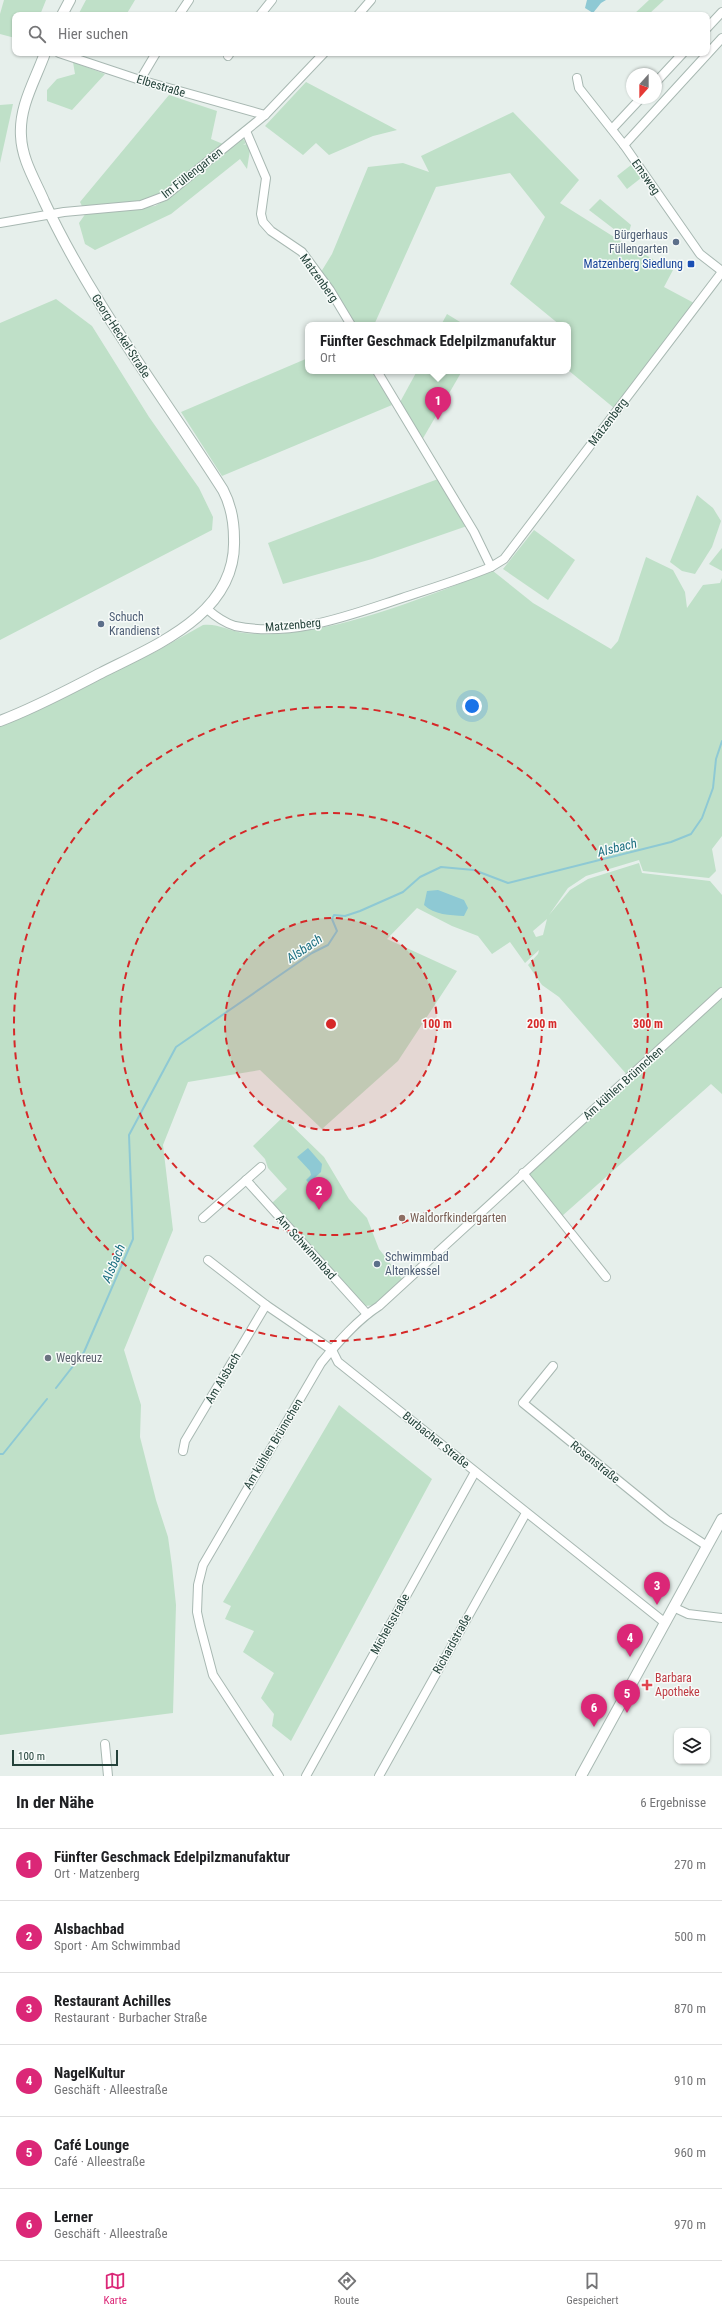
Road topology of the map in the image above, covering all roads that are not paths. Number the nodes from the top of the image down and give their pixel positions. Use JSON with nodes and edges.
{"nodes":[{"id":1,"x":70,"y":0,"type":"edge"},
{"id":2,"x":189,"y":0,"type":"edge"},
{"id":3,"x":272,"y":0,"type":"edge"},
{"id":4,"x":371,"y":0,"type":"edge"},
{"id":5,"x":64,"y":12,"type":"edge"},
{"id":6,"x":181,"y":12,"type":"edge"},
{"id":7,"x":262,"y":12,"type":"edge"},
{"id":8,"x":361,"y":12,"type":"edge"},
{"id":9,"x":722,"y":12,"type":"edge"},
{"id":10,"x":710,"y":25,"type":"edge"},
{"id":11,"x":722,"y":38,"type":"edge"},
{"id":12,"x":710,"y":51,"type":"edge"},
{"id":13,"x":44,"y":56,"type":"edge"},
{"id":14,"x":68,"y":56,"type":"edge"},
{"id":15,"x":154,"y":56,"type":"edge"},
{"id":16,"x":321,"y":56,"type":"edge"},
{"id":17,"x":680,"y":56,"type":"edge"},
{"id":18,"x":706,"y":56,"type":"edge"},
{"id":19,"x":662,"y":76,"type":"edge"},
{"id":20,"x":577,"y":78,"type":"dead end"},
{"id":21,"x":140,"y":80,"type":"junction"},
{"id":22,"x":635,"y":104,"type":"edge"},
{"id":23,"x":265,"y":115,"type":"junction"},
{"id":24,"x":612,"y":129,"type":"junction"},
{"id":25,"x":246,"y":131,"type":"junction"},
{"id":26,"x":624,"y":145,"type":"junction"},
{"id":27,"x":51,"y":216,"type":"junction"},
{"id":28,"x":0,"y":223,"type":"edge"},
{"id":29,"x":722,"y":272,"type":"edge"},
{"id":30,"x":349,"y":322,"type":"edge"},
{"id":31,"x":379,"y":374,"type":"edge"},
{"id":32,"x":491,"y":567,"type":"junction"},
{"id":33,"x":207,"y":609,"type":"junction"},
{"id":34,"x":0,"y":721,"type":"edge"},
{"id":35,"x":722,"y":992,"type":"edge"},
{"id":36,"x":261,"y":1167,"type":"dead end"},
{"id":37,"x":523,"y":1173,"type":"junction"},
{"id":38,"x":246,"y":1180,"type":"junction"},
{"id":39,"x":203,"y":1218,"type":"dead end"},
{"id":40,"x":208,"y":1260,"type":"dead end"},
{"id":41,"x":606,"y":1277,"type":"dead end"},
{"id":42,"x":266,"y":1305,"type":"junction"},
{"id":43,"x":367,"y":1314,"type":"junction"},
{"id":44,"x":332,"y":1350,"type":"junction"},
{"id":45,"x":552,"y":1366,"type":"dead end"},
{"id":46,"x":183,"y":1451,"type":"dead end"},
{"id":47,"x":474,"y":1472,"type":"junction"},
{"id":48,"x":526,"y":1513,"type":"junction"},
{"id":49,"x":722,"y":1518,"type":"edge"},
{"id":50,"x":707,"y":1546,"type":"junction"},
{"id":51,"x":673,"y":1608,"type":"junction"},
{"id":52,"x":722,"y":1618,"type":"edge"},
{"id":53,"x":664,"y":1622,"type":"junction"},
{"id":54,"x":105,"y":1744,"type":"dead end"},
{"id":55,"x":108,"y":1776,"type":"edge"},
{"id":56,"x":279,"y":1776,"type":"edge"},
{"id":57,"x":306,"y":1776,"type":"edge"},
{"id":58,"x":379,"y":1776,"type":"edge"},
{"id":59,"x":581,"y":1776,"type":"edge"}],
"edges":[{"from":1,"to":5,"type":"street"},
{"from":2,"to":6,"type":"street"},
{"from":3,"to":7,"type":"street"},
{"from":4,"to":8,"type":"street"},
{"from":9,"to":10,"type":"street"},
{"from":11,"to":12,"type":"street"},
{"from":13,"to":27,"type":"street","name":"Georg-Heckel-Straße"},
{"from":14,"to":21,"type":"street","name":"Elbestraße"},
{"from":15,"to":21,"type":"street"},
{"from":16,"to":23,"type":"street","name":"Im Füllengarten"},
{"from":17,"to":19,"type":"street"},
{"from":18,"to":26,"type":"street"},
{"from":20,"to":24,"type":"street","name":"Emsweg"},
{"from":21,"to":23,"type":"street","name":"Elbestraße"},
{"from":22,"to":24,"type":"street"},
{"from":23,"to":25,"type":"street","name":"Im Füllengarten"},
{"from":24,"to":26,"type":"street","name":"Emsweg"},
{"from":25,"to":27,"type":"street","name":"Im Füllengarten"},
{"from":25,"to":30,"type":"street","name":"Matzenberg"},
{"from":26,"to":29,"type":"street","name":"Emsweg"},
{"from":27,"to":28,"type":"street","name":"Im Füllengarten"},
{"from":27,"to":33,"type":"street","name":"Georg-Heckel-Straße"},
{"from":29,"to":32,"type":"street","name":"Matzenberg"},
{"from":31,"to":32,"type":"street"},
{"from":32,"to":33,"type":"street","name":"Matzenberg"},
{"from":33,"to":34,"type":"street"},
{"from":35,"to":37,"type":"street","name":"Am kühlen Brünnchen"},
{"from":36,"to":38,"type":"street"},
{"from":37,"to":41,"type":"street"},
{"from":37,"to":43,"type":"street","name":"Am kühlen Brünnchen"},
{"from":38,"to":39,"type":"street"},
{"from":38,"to":43,"type":"street","name":"Am Schwimmbad"},
{"from":40,"to":42,"type":"street","name":"Burbacher Straße"},
{"from":42,"to":44,"type":"street","name":"Burbacher Straße"},
{"from":42,"to":46,"type":"street","name":"Am Alsbach"},
{"from":43,"to":44,"type":"street","name":"Am kühlen Brünnchen"},
{"from":44,"to":47,"type":"street","name":"Burbacher Straße"},
{"from":44,"to":56,"type":"street","name":"Am kühlen Brünnchen"},
{"from":45,"to":50,"type":"street","name":"Rosenstraße"},
{"from":47,"to":48,"type":"street","name":"Burbacher Straße"},
{"from":47,"to":57,"type":"street","name":"Michelsstraße"},
{"from":48,"to":53,"type":"street","name":"Burbacher Straße"},
{"from":48,"to":58,"type":"street","name":"Richardstraße"},
{"from":49,"to":50,"type":"street"},
{"from":50,"to":51,"type":"street"},
{"from":51,"to":52,"type":"street"},
{"from":51,"to":53,"type":"street"},
{"from":53,"to":59,"type":"street"},
{"from":54,"to":55,"type":"street"}]}
